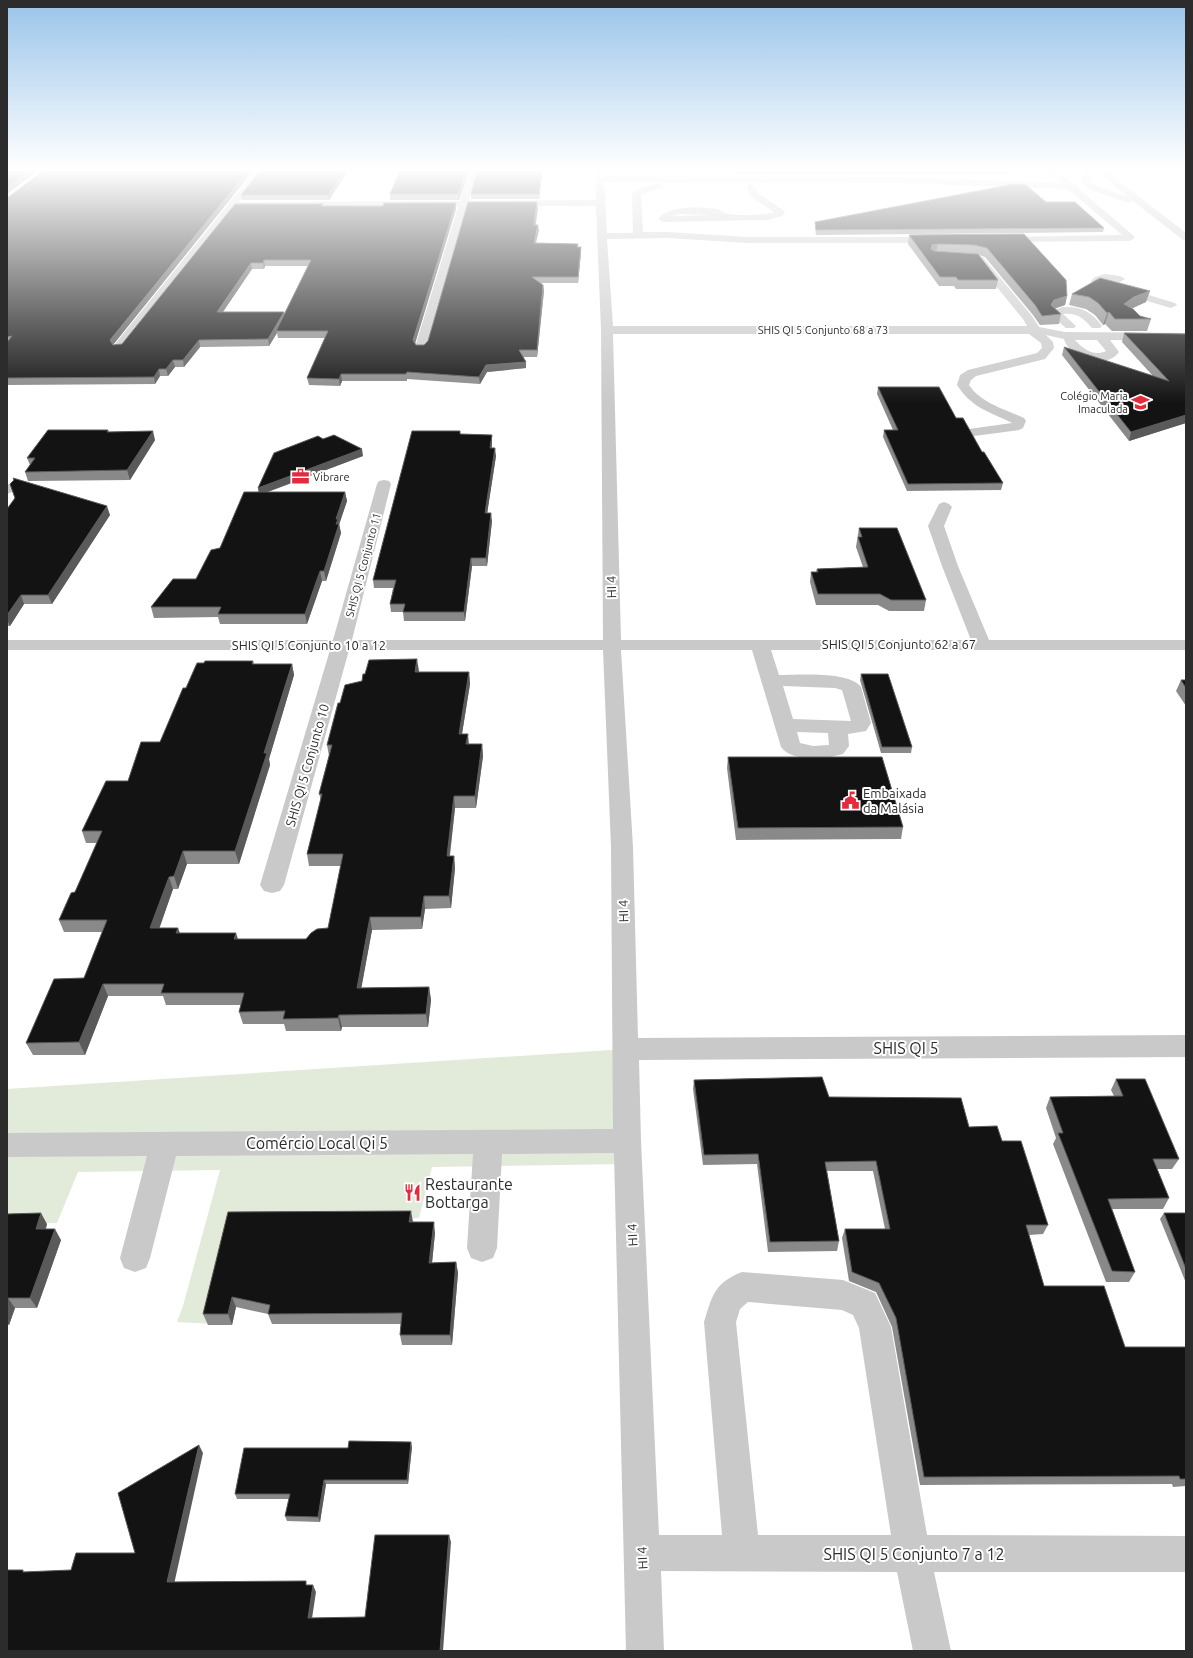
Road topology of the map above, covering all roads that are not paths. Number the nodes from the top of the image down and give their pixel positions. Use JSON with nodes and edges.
{"nodes":[{"id":1,"x":197,"y":248,"type":"edge"},
{"id":2,"x":451,"y":248,"type":"edge"},
{"id":3,"x":603,"y":248,"type":"edge"},
{"id":4,"x":972,"y":258,"type":"edge"},
{"id":5,"x":1120,"y":279,"type":"dead end"},
{"id":6,"x":1150,"y":309,"type":"edge"},
{"id":7,"x":1126,"y":325,"type":"edge"},
{"id":8,"x":608,"y":330,"type":"junction"},
{"id":9,"x":1035,"y":330,"type":"junction"},
{"id":10,"x":1068,"y":331,"type":"junction"},
{"id":11,"x":1098,"y":331,"type":"junction"},
{"id":12,"x":1186,"y":337,"type":"edge"},
{"id":13,"x":119,"y":347,"type":"edge"},
{"id":14,"x":421,"y":347,"type":"edge"},
{"id":15,"x":974,"y":432,"type":"dead end"},
{"id":16,"x":384,"y":484,"type":"dead end"},
{"id":17,"x":944,"y":507,"type":"dead end"},
{"id":18,"x":612,"y":644,"type":"junction"},
{"id":19,"x":759,"y":644,"type":"junction"},
{"id":20,"x":982,"y":644,"type":"junction"},
{"id":21,"x":342,"y":645,"type":"junction"},
{"id":22,"x":1186,"y":645,"type":"edge"},
{"id":23,"x":7,"y":646,"type":"edge"},
{"id":24,"x":771,"y":680,"type":"junction"},
{"id":25,"x":272,"y":885,"type":"dead end"},
{"id":26,"x":1186,"y":1046,"type":"edge"},
{"id":27,"x":626,"y":1049,"type":"junction"},
{"id":28,"x":627,"y":1140,"type":"junction"},
{"id":29,"x":488,"y":1142,"type":"junction"},
{"id":30,"x":165,"y":1144,"type":"junction"},
{"id":31,"x":7,"y":1145,"type":"edge"},
{"id":32,"x":482,"y":1248,"type":"dead end"},
{"id":33,"x":135,"y":1258,"type":"dead end"},
{"id":34,"x":642,"y":1553,"type":"junction"},
{"id":35,"x":742,"y":1554,"type":"junction"},
{"id":36,"x":912,"y":1554,"type":"junction"},
{"id":37,"x":1186,"y":1554,"type":"edge"},
{"id":38,"x":645,"y":1651,"type":"edge"},
{"id":39,"x":932,"y":1651,"type":"edge"}],
"edges":[{"from":1,"to":13,"type":"street"},
{"from":2,"to":14,"type":"street"},
{"from":3,"to":8,"type":"street","name":"HI 4"},
{"from":4,"to":9,"type":"street"},
{"from":5,"to":6,"type":"street"},
{"from":7,"to":11,"type":"street"},
{"from":8,"to":9,"type":"street","name":"SHIS QI 5 Conjunto 68 a 73"},
{"from":8,"to":18,"type":"street","name":"HI 4"},
{"from":9,"to":10,"type":"street","name":"SHIS QI 5 Conjunto 68 a 73"},
{"from":9,"to":15,"type":"street"},
{"from":10,"to":11,"type":"street","name":"SHIS QI 5 Conjunto 68 a 73"},
{"from":10,"to":11,"type":"street"},
{"from":10,"to":11,"type":"street"},
{"from":11,"to":12,"type":"street"},
{"from":16,"to":21,"type":"street","name":"SHIS QI 5 Conjunto 11"},
{"from":17,"to":20,"type":"street"},
{"from":18,"to":19,"type":"street","name":"SHIS QI 5 Conjunto 62 a 67"},
{"from":18,"to":21,"type":"street","name":"SHIS QI 5 Conjunto 10 a 12"},
{"from":18,"to":27,"type":"street","name":"HI 4"},
{"from":19,"to":20,"type":"street","name":"SHIS QI 5 Conjunto 62 a 67"},
{"from":19,"to":24,"type":"street"},
{"from":20,"to":22,"type":"street","name":"SHIS QI 5 Conjunto 62 a 67"},
{"from":21,"to":23,"type":"street","name":"SHIS QI 5 Conjunto 10 a 12"},
{"from":21,"to":25,"type":"street","name":"SHIS QI 5 Conjunto 10"},
{"from":24,"to":24,"type":"street"},
{"from":26,"to":27,"type":"street","name":"SHIS QI 5"},
{"from":27,"to":28,"type":"street","name":"HI 4"},
{"from":28,"to":29,"type":"street","name":"Comércio Local Qi 5"},
{"from":28,"to":34,"type":"street","name":"HI 4"},
{"from":29,"to":30,"type":"street","name":"Comércio Local Qi 5"},
{"from":29,"to":32,"type":"street"},
{"from":30,"to":31,"type":"street","name":"Comércio Local Qi 5"},
{"from":30,"to":33,"type":"street"},
{"from":34,"to":35,"type":"street","name":"SHIS QI 5 Conjunto 7 a 12"},
{"from":34,"to":38,"type":"street","name":"HI 4"},
{"from":35,"to":36,"type":"street","name":"SHIS QI 5 Conjunto 7 a 12"},
{"from":35,"to":36,"type":"street"},
{"from":36,"to":37,"type":"street","name":"SHIS QI 5 Conjunto 7 a 12"},
{"from":36,"to":39,"type":"street"}]}
